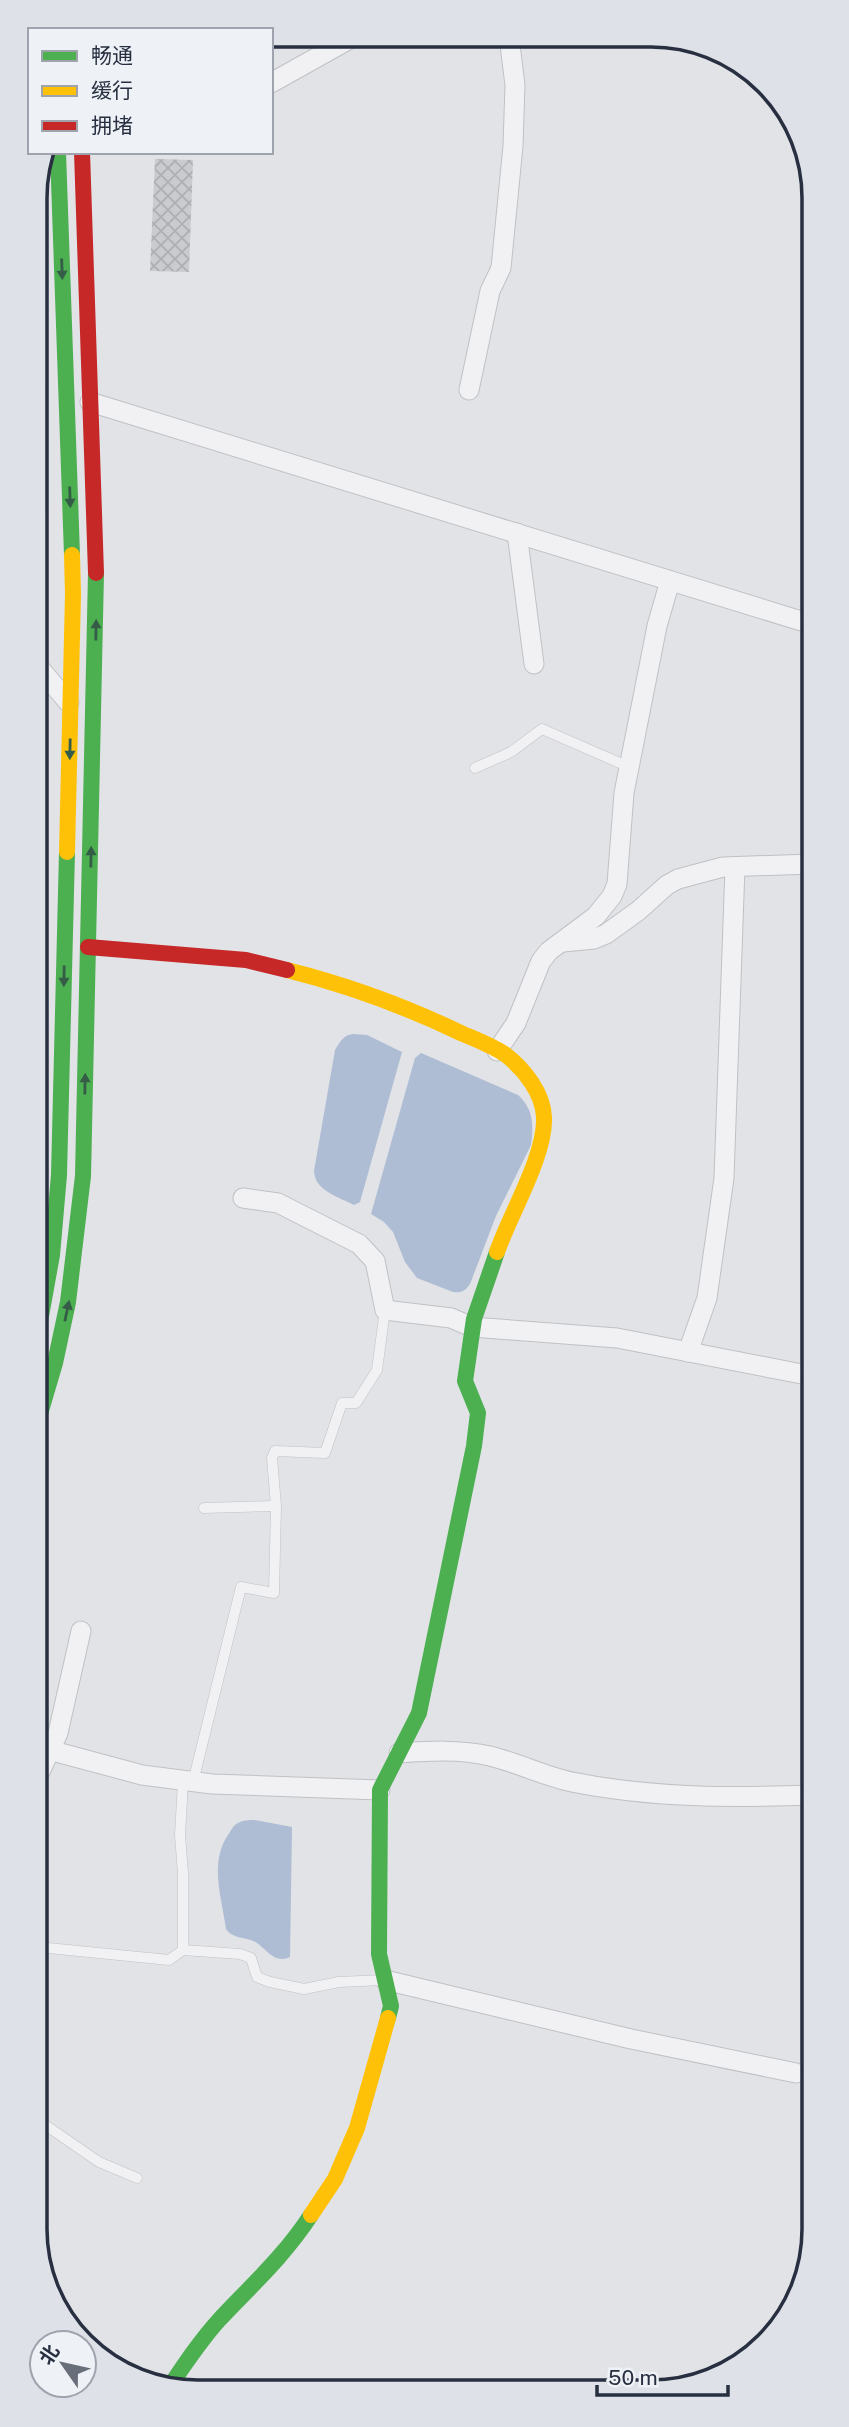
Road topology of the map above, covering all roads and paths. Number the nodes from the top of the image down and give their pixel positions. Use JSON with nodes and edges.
{"nodes":[{"id":1,"x":335,"y":47,"type":"edge"},
{"id":2,"x":510,"y":47,"type":"edge"},
{"id":3,"x":273,"y":82,"type":"edge"},
{"id":4,"x":58,"y":154,"type":"edge"},
{"id":5,"x":82,"y":154,"type":"edge"},
{"id":6,"x":468,"y":390,"type":"dead end"},
{"id":7,"x":90,"y":402,"type":"junction"},
{"id":8,"x":517,"y":533,"type":"junction"},
{"id":9,"x":670,"y":581,"type":"junction"},
{"id":10,"x":802,"y":621,"type":"edge"},
{"id":11,"x":534,"y":664,"type":"dead end"},
{"id":12,"x":48,"y":678,"type":"edge"},
{"id":13,"x":71,"y":705,"type":"junction"},
{"id":14,"x":629,"y":767,"type":"junction"},
{"id":15,"x":475,"y":768,"type":"dead end"},
{"id":16,"x":802,"y":864,"type":"edge"},
{"id":17,"x":735,"y":867,"type":"junction"},
{"id":18,"x":558,"y":942,"type":"junction"},
{"id":19,"x":88,"y":947,"type":"junction"},
{"id":20,"x":496,"y":1051,"type":"junction"},
{"id":21,"x":243,"y":1198,"type":"dead end"},
{"id":22,"x":47,"y":1265,"type":"edge"},
{"id":23,"x":385,"y":1310,"type":"junction"},
{"id":24,"x":472,"y":1327,"type":"junction"},
{"id":25,"x":688,"y":1352,"type":"junction"},
{"id":26,"x":801,"y":1374,"type":"edge"},
{"id":27,"x":47,"y":1387,"type":"edge"},
{"id":28,"x":276,"y":1506,"type":"junction"},
{"id":29,"x":204,"y":1508,"type":"dead end"},
{"id":30,"x":81,"y":1631,"type":"dead end"},
{"id":31,"x":49,"y":1750,"type":"junction"},
{"id":32,"x":399,"y":1753,"type":"junction"},
{"id":33,"x":47,"y":1754,"type":"edge"},
{"id":34,"x":188,"y":1781,"type":"junction"},
{"id":35,"x":380,"y":1790,"type":"junction"},
{"id":36,"x":801,"y":1795,"type":"edge"},
{"id":37,"x":47,"y":1948,"type":"edge"},
{"id":38,"x":183,"y":1950,"type":"junction"},
{"id":39,"x":385,"y":1980,"type":"junction"},
{"id":40,"x":796,"y":2073,"type":"dead end"},
{"id":41,"x":47,"y":2126,"type":"edge"},
{"id":42,"x":137,"y":2178,"type":"dead end"},
{"id":43,"x":176,"y":2378,"type":"edge"}],
"edges":[{"from":1,"to":3,"type":"street"},
{"from":2,"to":6,"type":"street"},
{"from":4,"to":13,"type":"main road","one_way":true},
{"from":5,"to":7,"type":"main road"},
{"from":7,"to":8,"type":"street"},
{"from":19,"to":7,"type":"main road","one_way":true},
{"from":8,"to":9,"type":"street"},
{"from":8,"to":11,"type":"street"},
{"from":9,"to":10,"type":"street"},
{"from":9,"to":14,"type":"street"},
{"from":12,"to":13,"type":"street"},
{"from":13,"to":22,"type":"main road","one_way":true},
{"from":14,"to":15,"type":"lane"},
{"from":14,"to":18,"type":"street"},
{"from":16,"to":17,"type":"street"},
{"from":17,"to":18,"type":"street"},
{"from":17,"to":25,"type":"street"},
{"from":18,"to":20,"type":"street"},
{"from":19,"to":20,"type":"main road"},
{"from":27,"to":19,"type":"main road","one_way":true},
{"from":20,"to":24,"type":"main road"},
{"from":21,"to":23,"type":"street"},
{"from":23,"to":24,"type":"street"},
{"from":23,"to":28,"type":"lane"},
{"from":24,"to":25,"type":"street"},
{"from":24,"to":32,"type":"main road"},
{"from":25,"to":26,"type":"street"},
{"from":28,"to":29,"type":"lane"},
{"from":28,"to":34,"type":"lane"},
{"from":30,"to":31,"type":"street"},
{"from":31,"to":33,"type":"street"},
{"from":31,"to":34,"type":"street"},
{"from":32,"to":35,"type":"main road"},
{"from":32,"to":36,"type":"street"},
{"from":34,"to":35,"type":"street"},
{"from":34,"to":38,"type":"lane"},
{"from":35,"to":39,"type":"main road"},
{"from":37,"to":38,"type":"lane"},
{"from":38,"to":39,"type":"lane"},
{"from":39,"to":40,"type":"street"},
{"from":39,"to":43,"type":"main road"},
{"from":41,"to":42,"type":"lane"}]}
